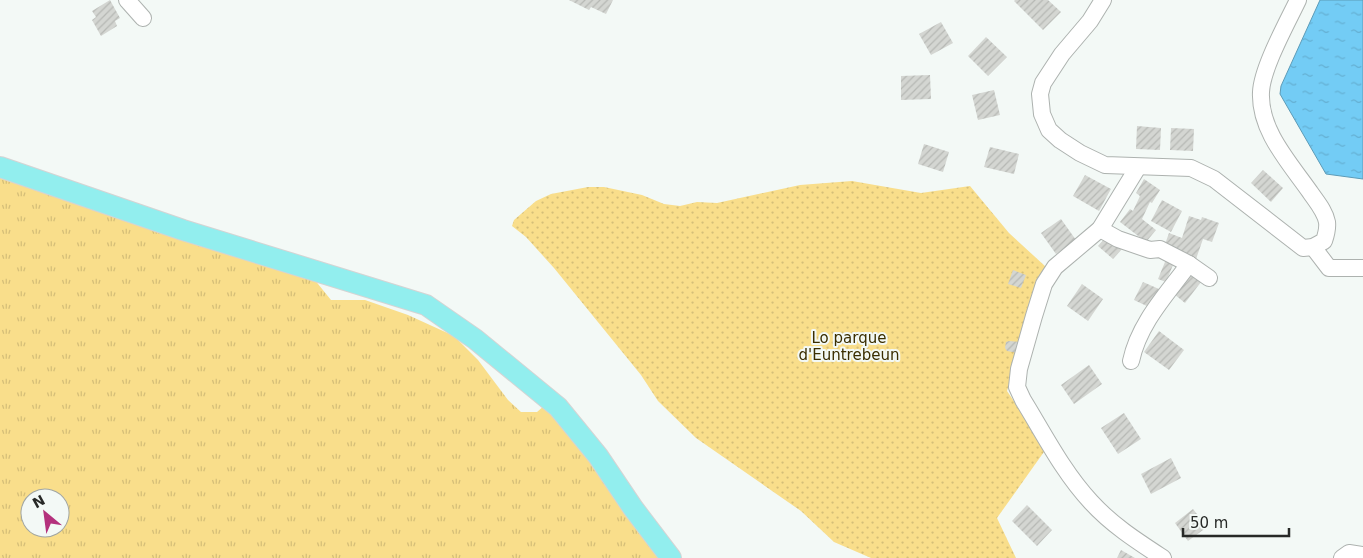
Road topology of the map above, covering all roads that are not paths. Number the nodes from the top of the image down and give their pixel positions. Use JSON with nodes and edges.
{"nodes":[{"id":1,"x":127,"y":0,"type":"edge"},
{"id":2,"x":1103,"y":0,"type":"edge"},
{"id":3,"x":1298,"y":0,"type":"edge"},
{"id":4,"x":144,"y":18,"type":"dead end"},
{"id":5,"x":0,"y":167,"type":"edge"},
{"id":6,"x":1138,"y":167,"type":"junction"},
{"id":7,"x":1100,"y":229,"type":"junction"},
{"id":8,"x":1313,"y":247,"type":"junction"},
{"id":9,"x":1189,"y":264,"type":"junction"},
{"id":10,"x":1363,"y":268,"type":"edge"},
{"id":11,"x":1209,"y":278,"type":"dead end"},
{"id":12,"x":1132,"y":360,"type":"dead end"},
{"id":13,"x":1363,"y":555,"type":"edge"},
{"id":14,"x":671,"y":558,"type":"edge"},
{"id":15,"x":1163,"y":558,"type":"edge"},
{"id":16,"x":1342,"y":558,"type":"edge"}],
"edges":[{"from":1,"to":4,"type":"street"},
{"from":2,"to":6,"type":"street"},
{"from":3,"to":8,"type":"street"},
{"from":5,"to":14,"type":"main road"},
{"from":6,"to":7,"type":"street"},
{"from":6,"to":8,"type":"street"},
{"from":7,"to":9,"type":"street"},
{"from":7,"to":15,"type":"street"},
{"from":8,"to":10,"type":"street"},
{"from":9,"to":11,"type":"street"},
{"from":9,"to":12,"type":"street"},
{"from":13,"to":16,"type":"street"}]}
